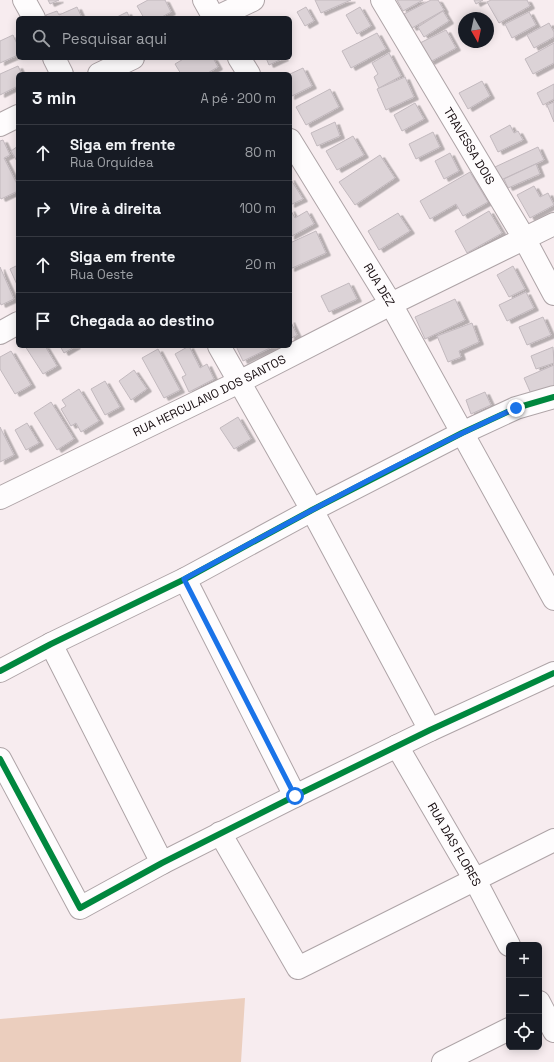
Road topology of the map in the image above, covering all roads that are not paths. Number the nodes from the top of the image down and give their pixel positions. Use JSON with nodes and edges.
{"nodes":[{"id":1,"x":24,"y":0,"type":"edge"},
{"id":2,"x":204,"y":0,"type":"edge"},
{"id":3,"x":254,"y":0,"type":"edge"},
{"id":4,"x":382,"y":0,"type":"edge"},
{"id":5,"x":33,"y":16,"type":"edge"},
{"id":6,"x":214,"y":16,"type":"edge"},
{"id":7,"x":219,"y":16,"type":"edge"},
{"id":8,"x":55,"y":60,"type":"edge"},
{"id":9,"x":128,"y":60,"type":"edge"},
{"id":10,"x":240,"y":60,"type":"edge"},
{"id":11,"x":61,"y":72,"type":"edge"},
{"id":12,"x":103,"y":72,"type":"edge"},
{"id":13,"x":248,"y":72,"type":"edge"},
{"id":14,"x":16,"y":117,"type":"edge"},
{"id":15,"x":0,"y":125,"type":"edge"},
{"id":16,"x":292,"y":143,"type":"edge"},
{"id":17,"x":554,"y":224,"type":"edge"},
{"id":18,"x":524,"y":238,"type":"junction"},
{"id":19,"x":554,"y":294,"type":"edge"},
{"id":20,"x":391,"y":304,"type":"junction"},
{"id":21,"x":16,"y":324,"type":"edge"},
{"id":22,"x":0,"y":333,"type":"edge"},
{"id":23,"x":220,"y":348,"type":"edge"},
{"id":24,"x":239,"y":382,"type":"junction"},
{"id":25,"x":554,"y":397,"type":"edge"},
{"id":26,"x":462,"y":433,"type":"junction"},
{"id":27,"x":0,"y":498,"type":"edge"},
{"id":28,"x":312,"y":510,"type":"junction"},
{"id":29,"x":184,"y":579,"type":"junction"},
{"id":30,"x":554,"y":599,"type":"edge"},
{"id":31,"x":51,"y":644,"type":"junction"},
{"id":32,"x":0,"y":671,"type":"edge"},
{"id":33,"x":554,"y":673,"type":"edge"},
{"id":34,"x":430,"y":730,"type":"junction"},
{"id":35,"x":397,"y":746,"type":"junction"},
{"id":36,"x":0,"y":759,"type":"edge"},
{"id":37,"x":295,"y":796,"type":"junction"},
{"id":38,"x":220,"y":833,"type":"junction"},
{"id":39,"x":554,"y":840,"type":"edge"},
{"id":40,"x":162,"y":863,"type":"junction"},
{"id":41,"x":475,"y":880,"type":"junction"},
{"id":42,"x":507,"y":942,"type":"edge"},
{"id":43,"x":544,"y":1009,"type":"edge"},
{"id":44,"x":506,"y":1031,"type":"edge"},
{"id":45,"x":554,"y":1031,"type":"edge"},
{"id":46,"x":444,"y":1062,"type":"edge"}],
"edges":[{"from":1,"to":5,"type":"street"},
{"from":2,"to":6,"type":"street"},
{"from":3,"to":7,"type":"street"},
{"from":4,"to":18,"type":"street","name":"TRAVESSA DOIS"},
{"from":8,"to":11,"type":"street"},
{"from":9,"to":12,"type":"street"},
{"from":10,"to":13,"type":"street"},
{"from":14,"to":15,"type":"street"},
{"from":16,"to":20,"type":"street","name":"RUA DEZ"},
{"from":17,"to":18,"type":"street","name":"RUA HERCULANO DOS SANTOS"},
{"from":18,"to":19,"type":"street","name":"TRAVESSA DOIS"},
{"from":18,"to":20,"type":"street","name":"RUA HERCULANO DOS SANTOS"},
{"from":20,"to":24,"type":"street","name":"RUA HERCULANO DOS SANTOS"},
{"from":20,"to":26,"type":"street","name":"RUA DEZ"},
{"from":21,"to":22,"type":"street"},
{"from":23,"to":24,"type":"street"},
{"from":24,"to":27,"type":"street","name":"RUA HERCULANO DOS SANTOS"},
{"from":24,"to":28,"type":"street"},
{"from":25,"to":26,"type":"street"},
{"from":26,"to":28,"type":"street"},
{"from":26,"to":30,"type":"street","name":"RUA DEZ"},
{"from":28,"to":29,"type":"street"},
{"from":28,"to":34,"type":"street"},
{"from":29,"to":31,"type":"street"},
{"from":29,"to":37,"type":"street"},
{"from":31,"to":32,"type":"street"},
{"from":31,"to":40,"type":"street"},
{"from":33,"to":34,"type":"street"},
{"from":34,"to":35,"type":"street"},
{"from":35,"to":37,"type":"street"},
{"from":35,"to":41,"type":"street","name":"RUA DAS FLORES"},
{"from":36,"to":40,"type":"street"},
{"from":37,"to":38,"type":"street"},
{"from":38,"to":40,"type":"street"},
{"from":38,"to":41,"type":"street"},
{"from":39,"to":41,"type":"street"},
{"from":41,"to":42,"type":"street","name":"RUA DAS FLORES"},
{"from":43,"to":45,"type":"street"},
{"from":44,"to":46,"type":"street"}]}
